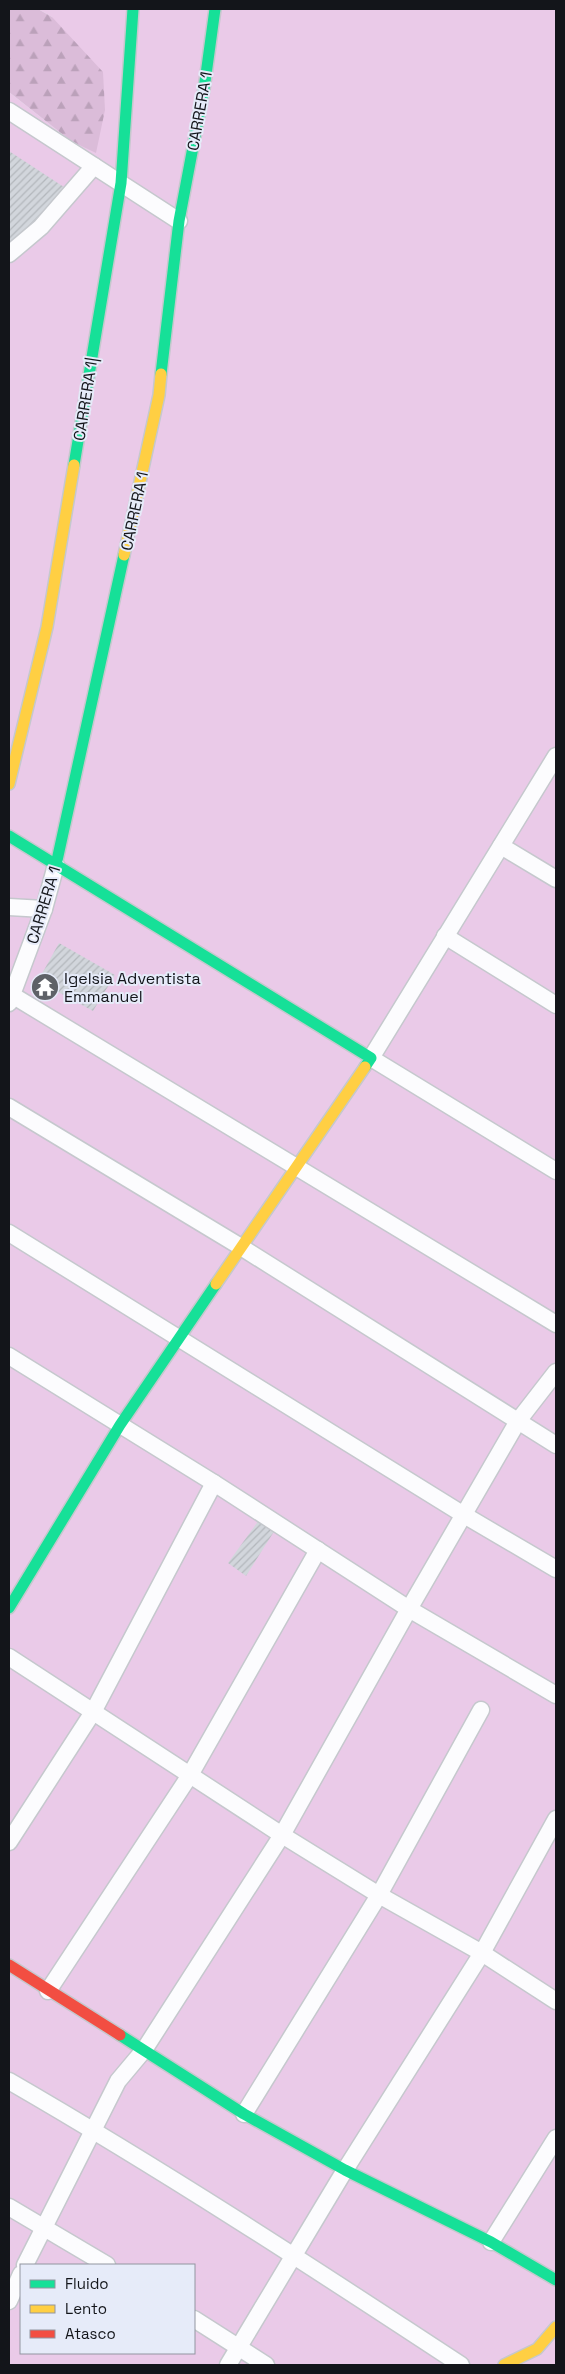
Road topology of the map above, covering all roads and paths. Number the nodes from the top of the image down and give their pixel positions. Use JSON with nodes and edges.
{"nodes":[{"id":1,"x":133,"y":9,"type":"edge"},
{"id":2,"x":215,"y":9,"type":"edge"},
{"id":3,"x":9,"y":110,"type":"edge"},
{"id":4,"x":94,"y":166,"type":"junction"},
{"id":5,"x":121,"y":183,"type":"junction"},
{"id":6,"x":179,"y":220,"type":"junction"},
{"id":7,"x":9,"y":254,"type":"edge"},
{"id":8,"x":556,"y":756,"type":"edge"},
{"id":9,"x":9,"y":784,"type":"edge"},
{"id":10,"x":9,"y":836,"type":"edge"},
{"id":11,"x":501,"y":846,"type":"junction"},
{"id":12,"x":56,"y":865,"type":"junction"},
{"id":13,"x":556,"y":879,"type":"edge"},
{"id":14,"x":9,"y":907,"type":"edge"},
{"id":15,"x":44,"y":909,"type":"junction"},
{"id":16,"x":445,"y":936,"type":"junction"},
{"id":17,"x":10,"y":999,"type":"edge"},
{"id":18,"x":556,"y":1006,"type":"edge"},
{"id":19,"x":371,"y":1058,"type":"junction"},
{"id":20,"x":9,"y":1107,"type":"edge"},
{"id":21,"x":296,"y":1167,"type":"junction"},
{"id":22,"x":556,"y":1171,"type":"edge"},
{"id":23,"x":9,"y":1233,"type":"edge"},
{"id":24,"x":241,"y":1247,"type":"junction"},
{"id":25,"x":556,"y":1324,"type":"edge"},
{"id":26,"x":180,"y":1338,"type":"junction"},
{"id":27,"x":9,"y":1356,"type":"edge"},
{"id":28,"x":556,"y":1372,"type":"edge"},
{"id":29,"x":518,"y":1421,"type":"junction"},
{"id":30,"x":120,"y":1426,"type":"junction"},
{"id":31,"x":556,"y":1445,"type":"edge"},
{"id":32,"x":214,"y":1483,"type":"junction"},
{"id":33,"x":464,"y":1515,"type":"junction"},
{"id":34,"x":318,"y":1550,"type":"junction"},
{"id":35,"x":556,"y":1569,"type":"edge"},
{"id":36,"x":9,"y":1608,"type":"edge"},
{"id":37,"x":409,"y":1609,"type":"junction"},
{"id":38,"x":9,"y":1657,"type":"edge"},
{"id":39,"x":556,"y":1695,"type":"edge"},
{"id":40,"x":481,"y":1710,"type":"dead end"},
{"id":41,"x":93,"y":1712,"type":"junction"},
{"id":42,"x":190,"y":1775,"type":"junction"},
{"id":43,"x":555,"y":1826,"type":"edge"},
{"id":44,"x":282,"y":1835,"type":"junction"},
{"id":45,"x":9,"y":1842,"type":"edge"},
{"id":46,"x":379,"y":1895,"type":"junction"},
{"id":47,"x":482,"y":1953,"type":"junction"},
{"id":48,"x":9,"y":1966,"type":"edge"},
{"id":49,"x":48,"y":1991,"type":"junction"},
{"id":50,"x":556,"y":2001,"type":"edge"},
{"id":51,"x":144,"y":2050,"type":"junction"},
{"id":52,"x":9,"y":2082,"type":"edge"},
{"id":53,"x":244,"y":2114,"type":"junction"},
{"id":54,"x":93,"y":2130,"type":"junction"},
{"id":55,"x":556,"y":2138,"type":"edge"},
{"id":56,"x":345,"y":2170,"type":"junction"},
{"id":57,"x":9,"y":2207,"type":"edge"},
{"id":58,"x":43,"y":2226,"type":"junction"},
{"id":59,"x":491,"y":2242,"type":"junction"},
{"id":60,"x":295,"y":2255,"type":"junction"},
{"id":61,"x":25,"y":2264,"type":"edge"},
{"id":62,"x":104,"y":2264,"type":"edge"},
{"id":63,"x":20,"y":2276,"type":"edge"},
{"id":64,"x":556,"y":2280,"type":"edge"},
{"id":65,"x":9,"y":2301,"type":"edge"},
{"id":66,"x":195,"y":2320,"type":"edge"},
{"id":67,"x":556,"y":2327,"type":"edge"},
{"id":68,"x":239,"y":2347,"type":"junction"},
{"id":69,"x":228,"y":2365,"type":"edge"},
{"id":70,"x":266,"y":2365,"type":"edge"},
{"id":71,"x":461,"y":2365,"type":"edge"},
{"id":72,"x":504,"y":2365,"type":"edge"}],
"edges":[{"from":1,"to":5,"type":"street","name":"CARRERA 1|"},
{"from":2,"to":6,"type":"street","name":"CARRERA 1"},
{"from":3,"to":4,"type":"street"},
{"from":4,"to":5,"type":"street"},
{"from":4,"to":7,"type":"street"},
{"from":5,"to":6,"type":"street"},
{"from":5,"to":9,"type":"street","name":"CARRERA 1|"},
{"from":6,"to":12,"type":"street","name":"CARRERA 1"},
{"from":8,"to":11,"type":"street"},
{"from":10,"to":12,"type":"street"},
{"from":11,"to":13,"type":"street"},
{"from":11,"to":16,"type":"street"},
{"from":12,"to":15,"type":"street","name":"CARRERA 1"},
{"from":12,"to":19,"type":"street"},
{"from":14,"to":15,"type":"street"},
{"from":15,"to":17,"type":"street","name":"CARRERA 1"},
{"from":16,"to":18,"type":"street"},
{"from":16,"to":19,"type":"street"},
{"from":17,"to":21,"type":"street"},
{"from":19,"to":21,"type":"street"},
{"from":19,"to":22,"type":"street"},
{"from":20,"to":24,"type":"street"},
{"from":21,"to":24,"type":"street"},
{"from":21,"to":25,"type":"street"},
{"from":23,"to":26,"type":"street"},
{"from":24,"to":26,"type":"street"},
{"from":24,"to":29,"type":"street"},
{"from":26,"to":30,"type":"street"},
{"from":26,"to":33,"type":"street"},
{"from":27,"to":30,"type":"street"},
{"from":28,"to":29,"type":"street"},
{"from":29,"to":31,"type":"street"},
{"from":29,"to":33,"type":"street"},
{"from":30,"to":32,"type":"street"},
{"from":30,"to":36,"type":"street"},
{"from":32,"to":34,"type":"street"},
{"from":32,"to":41,"type":"street"},
{"from":33,"to":35,"type":"street"},
{"from":33,"to":37,"type":"street"},
{"from":34,"to":37,"type":"street"},
{"from":34,"to":42,"type":"street"},
{"from":37,"to":39,"type":"street"},
{"from":37,"to":44,"type":"street"},
{"from":38,"to":41,"type":"street"},
{"from":40,"to":46,"type":"street"},
{"from":41,"to":42,"type":"street"},
{"from":41,"to":45,"type":"street"},
{"from":42,"to":44,"type":"street"},
{"from":42,"to":49,"type":"street"},
{"from":43,"to":47,"type":"street"},
{"from":44,"to":46,"type":"street"},
{"from":44,"to":51,"type":"street"},
{"from":46,"to":47,"type":"street"},
{"from":46,"to":53,"type":"street"},
{"from":47,"to":50,"type":"street"},
{"from":47,"to":56,"type":"street"},
{"from":48,"to":49,"type":"street"},
{"from":49,"to":51,"type":"street"},
{"from":51,"to":53,"type":"street"},
{"from":51,"to":54,"type":"street"},
{"from":52,"to":54,"type":"street"},
{"from":53,"to":56,"type":"street"},
{"from":54,"to":58,"type":"street"},
{"from":54,"to":60,"type":"street"},
{"from":55,"to":59,"type":"street"},
{"from":56,"to":59,"type":"street"},
{"from":56,"to":60,"type":"street"},
{"from":57,"to":58,"type":"street"},
{"from":58,"to":61,"type":"street"},
{"from":58,"to":62,"type":"street"},
{"from":59,"to":64,"type":"street"},
{"from":60,"to":68,"type":"street"},
{"from":60,"to":71,"type":"street"},
{"from":63,"to":65,"type":"street"},
{"from":66,"to":68,"type":"street"},
{"from":67,"to":72,"type":"street"},
{"from":68,"to":69,"type":"street"},
{"from":68,"to":70,"type":"street"}]}
